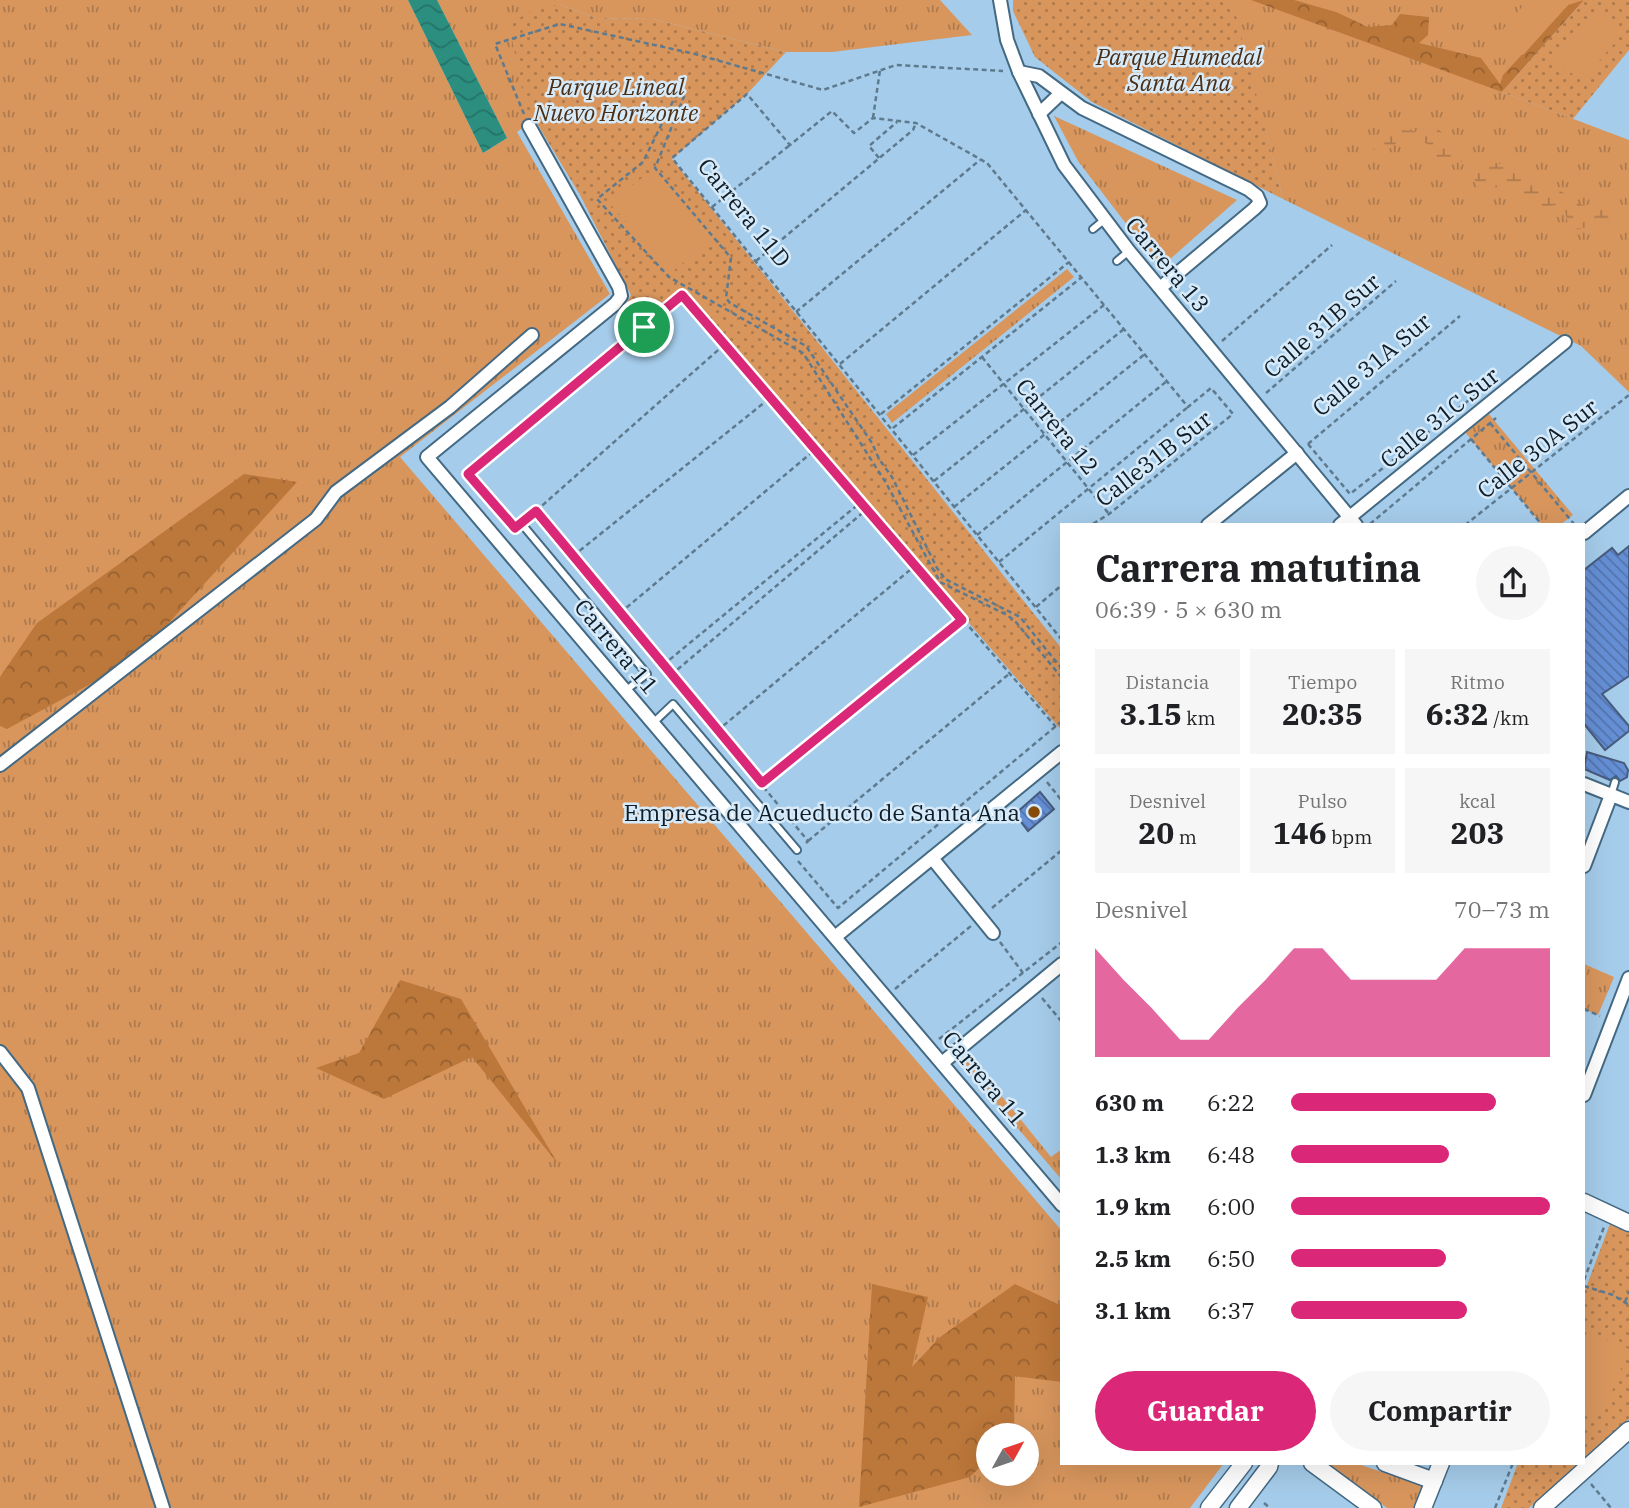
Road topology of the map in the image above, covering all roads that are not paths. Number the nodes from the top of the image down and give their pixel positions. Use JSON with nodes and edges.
{"nodes":[{"id":1,"x":1000,"y":0,"type":"edge"},
{"id":2,"x":1019,"y":72,"type":"junction"},
{"id":3,"x":1061,"y":93,"type":"junction"},
{"id":4,"x":1039,"y":114,"type":"junction"},
{"id":5,"x":529,"y":126,"type":"road end"},
{"id":6,"x":1104,"y":220,"type":"junction"},
{"id":7,"x":1093,"y":229,"type":"dead end"},
{"id":8,"x":1129,"y":251,"type":"junction"},
{"id":9,"x":1117,"y":261,"type":"dead end"},
{"id":10,"x":1160,"y":288,"type":"junction"},
{"id":11,"x":532,"y":335,"type":"dead end"},
{"id":12,"x":1565,"y":342,"type":"dead end"},
{"id":13,"x":1297,"y":453,"type":"junction"},
{"id":14,"x":1629,"y":496,"type":"edge"},
{"id":15,"x":1349,"y":522,"type":"edge"},
{"id":16,"x":521,"y":523,"type":"road end"},
{"id":17,"x":1210,"y":523,"type":"edge"},
{"id":18,"x":1585,"y":532,"type":"edge"},
{"id":19,"x":625,"y":691,"type":"junction"},
{"id":20,"x":653,"y":723,"type":"junction"},
{"id":21,"x":1060,"y":754,"type":"edge"},
{"id":22,"x":0,"y":765,"type":"edge"},
{"id":23,"x":1585,"y":784,"type":"edge"},
{"id":24,"x":1613,"y":788,"type":"junction"},
{"id":25,"x":1629,"y":802,"type":"edge"},
{"id":26,"x":797,"y":850,"type":"road end"},
{"id":27,"x":932,"y":858,"type":"junction"},
{"id":28,"x":1585,"y":863,"type":"edge"},
{"id":29,"x":993,"y":933,"type":"road end"},
{"id":30,"x":835,"y":937,"type":"junction"},
{"id":31,"x":1060,"y":966,"type":"edge"},
{"id":32,"x":1629,"y":978,"type":"edge"},
{"id":33,"x":0,"y":1052,"type":"edge"},
{"id":34,"x":942,"y":1063,"type":"junction"},
{"id":35,"x":1585,"y":1092,"type":"edge"},
{"id":36,"x":1585,"y":1202,"type":"edge"},
{"id":37,"x":1060,"y":1203,"type":"edge"},
{"id":38,"x":1629,"y":1223,"type":"edge"},
{"id":39,"x":1629,"y":1430,"type":"edge"},
{"id":40,"x":1242,"y":1465,"type":"edge"},
{"id":41,"x":1270,"y":1465,"type":"edge"},
{"id":42,"x":1315,"y":1465,"type":"edge"},
{"id":43,"x":1390,"y":1465,"type":"edge"},
{"id":44,"x":1440,"y":1465,"type":"edge"},
{"id":45,"x":1434,"y":1481,"type":"junction"},
{"id":46,"x":163,"y":1508,"type":"edge"},
{"id":47,"x":1209,"y":1508,"type":"edge"},
{"id":48,"x":1238,"y":1508,"type":"edge"},
{"id":49,"x":1373,"y":1508,"type":"edge"},
{"id":50,"x":1423,"y":1508,"type":"edge"},
{"id":51,"x":1542,"y":1508,"type":"edge"}],
"edges":[{"from":1,"to":2,"type":"street","name":"Carrera 13"},
{"from":2,"to":3,"type":"street"},
{"from":2,"to":4,"type":"street","name":"Carrera 13"},
{"from":3,"to":4,"type":"street"},
{"from":3,"to":10,"type":"street"},
{"from":4,"to":6,"type":"street","name":"Carrera 13"},
{"from":5,"to":19,"type":"street","name":"Carrera 11"},
{"from":6,"to":7,"type":"lane"},
{"from":6,"to":8,"type":"street","name":"Carrera 13"},
{"from":8,"to":9,"type":"lane"},
{"from":8,"to":10,"type":"street","name":"Carrera 13"},
{"from":10,"to":13,"type":"street","name":"Carrera 13"},
{"from":11,"to":22,"type":"street"},
{"from":12,"to":15,"type":"street","name":"Calle 31C Sur"},
{"from":13,"to":15,"type":"street","name":"Carrera 13"},
{"from":13,"to":17,"type":"street"},
{"from":14,"to":18,"type":"street"},
{"from":16,"to":19,"type":"lane"},
{"from":19,"to":20,"type":"street","name":"Carrera 11"},
{"from":20,"to":26,"type":"lane"},
{"from":20,"to":30,"type":"street","name":"Carrera 11"},
{"from":21,"to":27,"type":"street"},
{"from":23,"to":24,"type":"street"},
{"from":24,"to":25,"type":"street"},
{"from":24,"to":28,"type":"street"},
{"from":27,"to":29,"type":"street"},
{"from":27,"to":30,"type":"street"},
{"from":30,"to":34,"type":"street","name":"Carrera 11"},
{"from":31,"to":34,"type":"street"},
{"from":32,"to":35,"type":"street"},
{"from":33,"to":46,"type":"street"},
{"from":34,"to":37,"type":"street","name":"Carrera 11"},
{"from":36,"to":38,"type":"street"},
{"from":39,"to":51,"type":"street"},
{"from":40,"to":47,"type":"street"},
{"from":41,"to":48,"type":"street"},
{"from":42,"to":49,"type":"street"},
{"from":43,"to":45,"type":"street"},
{"from":44,"to":45,"type":"street"},
{"from":45,"to":50,"type":"street"}]}
